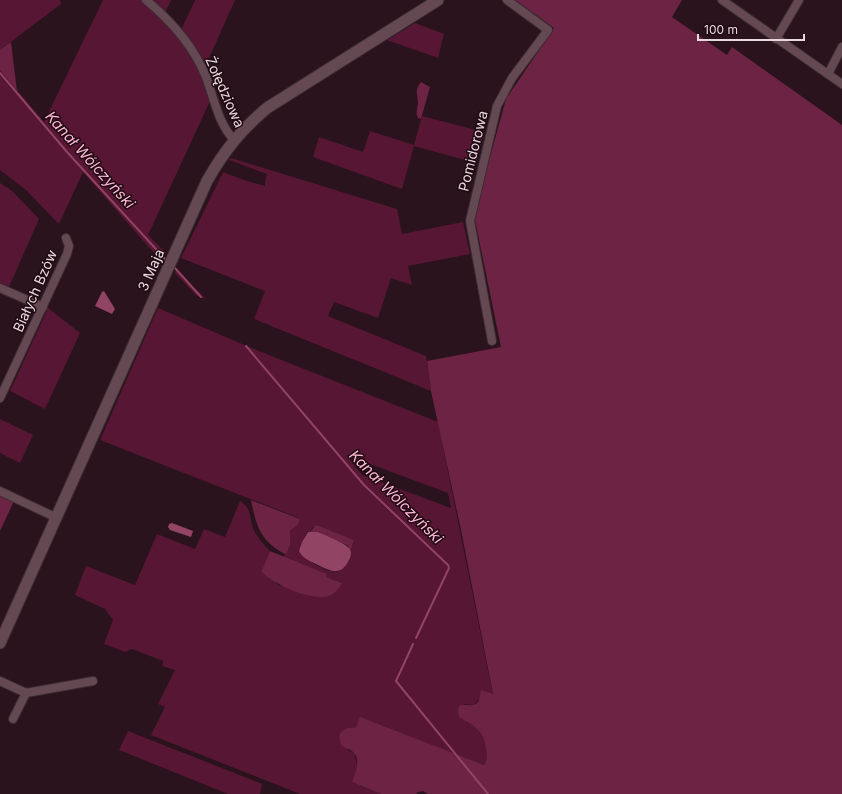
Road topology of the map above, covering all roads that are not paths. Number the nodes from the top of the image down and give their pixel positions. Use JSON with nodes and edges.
{"nodes":[{"id":1,"x":146,"y":0,"type":"edge"},
{"id":2,"x":438,"y":0,"type":"edge"},
{"id":3,"x":507,"y":0,"type":"edge"},
{"id":4,"x":722,"y":0,"type":"edge"},
{"id":5,"x":799,"y":0,"type":"edge"},
{"id":6,"x":776,"y":38,"type":"junction"},
{"id":7,"x":842,"y":47,"type":"edge"},
{"id":8,"x":828,"y":74,"type":"junction"},
{"id":9,"x":842,"y":84,"type":"edge"},
{"id":10,"x":234,"y":140,"type":"junction"},
{"id":11,"x":66,"y":238,"type":"dead end"},
{"id":12,"x":0,"y":288,"type":"edge"},
{"id":13,"x":43,"y":307,"type":"junction"},
{"id":14,"x":492,"y":341,"type":"dead end"},
{"id":15,"x":0,"y":396,"type":"edge"},
{"id":16,"x":0,"y":492,"type":"edge"},
{"id":17,"x":57,"y":518,"type":"junction"},
{"id":18,"x":0,"y":643,"type":"edge"},
{"id":19,"x":0,"y":681,"type":"edge"},
{"id":20,"x":93,"y":681,"type":"dead end"},
{"id":21,"x":26,"y":693,"type":"junction"},
{"id":22,"x":13,"y":719,"type":"dead end"}],
"edges":[{"from":1,"to":10,"type":"street","name":"Żołędziowa"},
{"from":2,"to":10,"type":"street","name":"3 Maja"},
{"from":3,"to":14,"type":"street","name":"Pomidorowa"},
{"from":4,"to":6,"type":"street"},
{"from":5,"to":6,"type":"street"},
{"from":6,"to":8,"type":"street"},
{"from":7,"to":8,"type":"street"},
{"from":8,"to":9,"type":"street"},
{"from":10,"to":17,"type":"street","name":"3 Maja"},
{"from":11,"to":13,"type":"street","name":"Białych Bzów"},
{"from":12,"to":13,"type":"street"},
{"from":13,"to":15,"type":"street","name":"Białych Bzów"},
{"from":16,"to":17,"type":"street"},
{"from":17,"to":18,"type":"street","name":"3 Maja"},
{"from":19,"to":21,"type":"street"},
{"from":20,"to":21,"type":"street"},
{"from":21,"to":22,"type":"street"}]}
